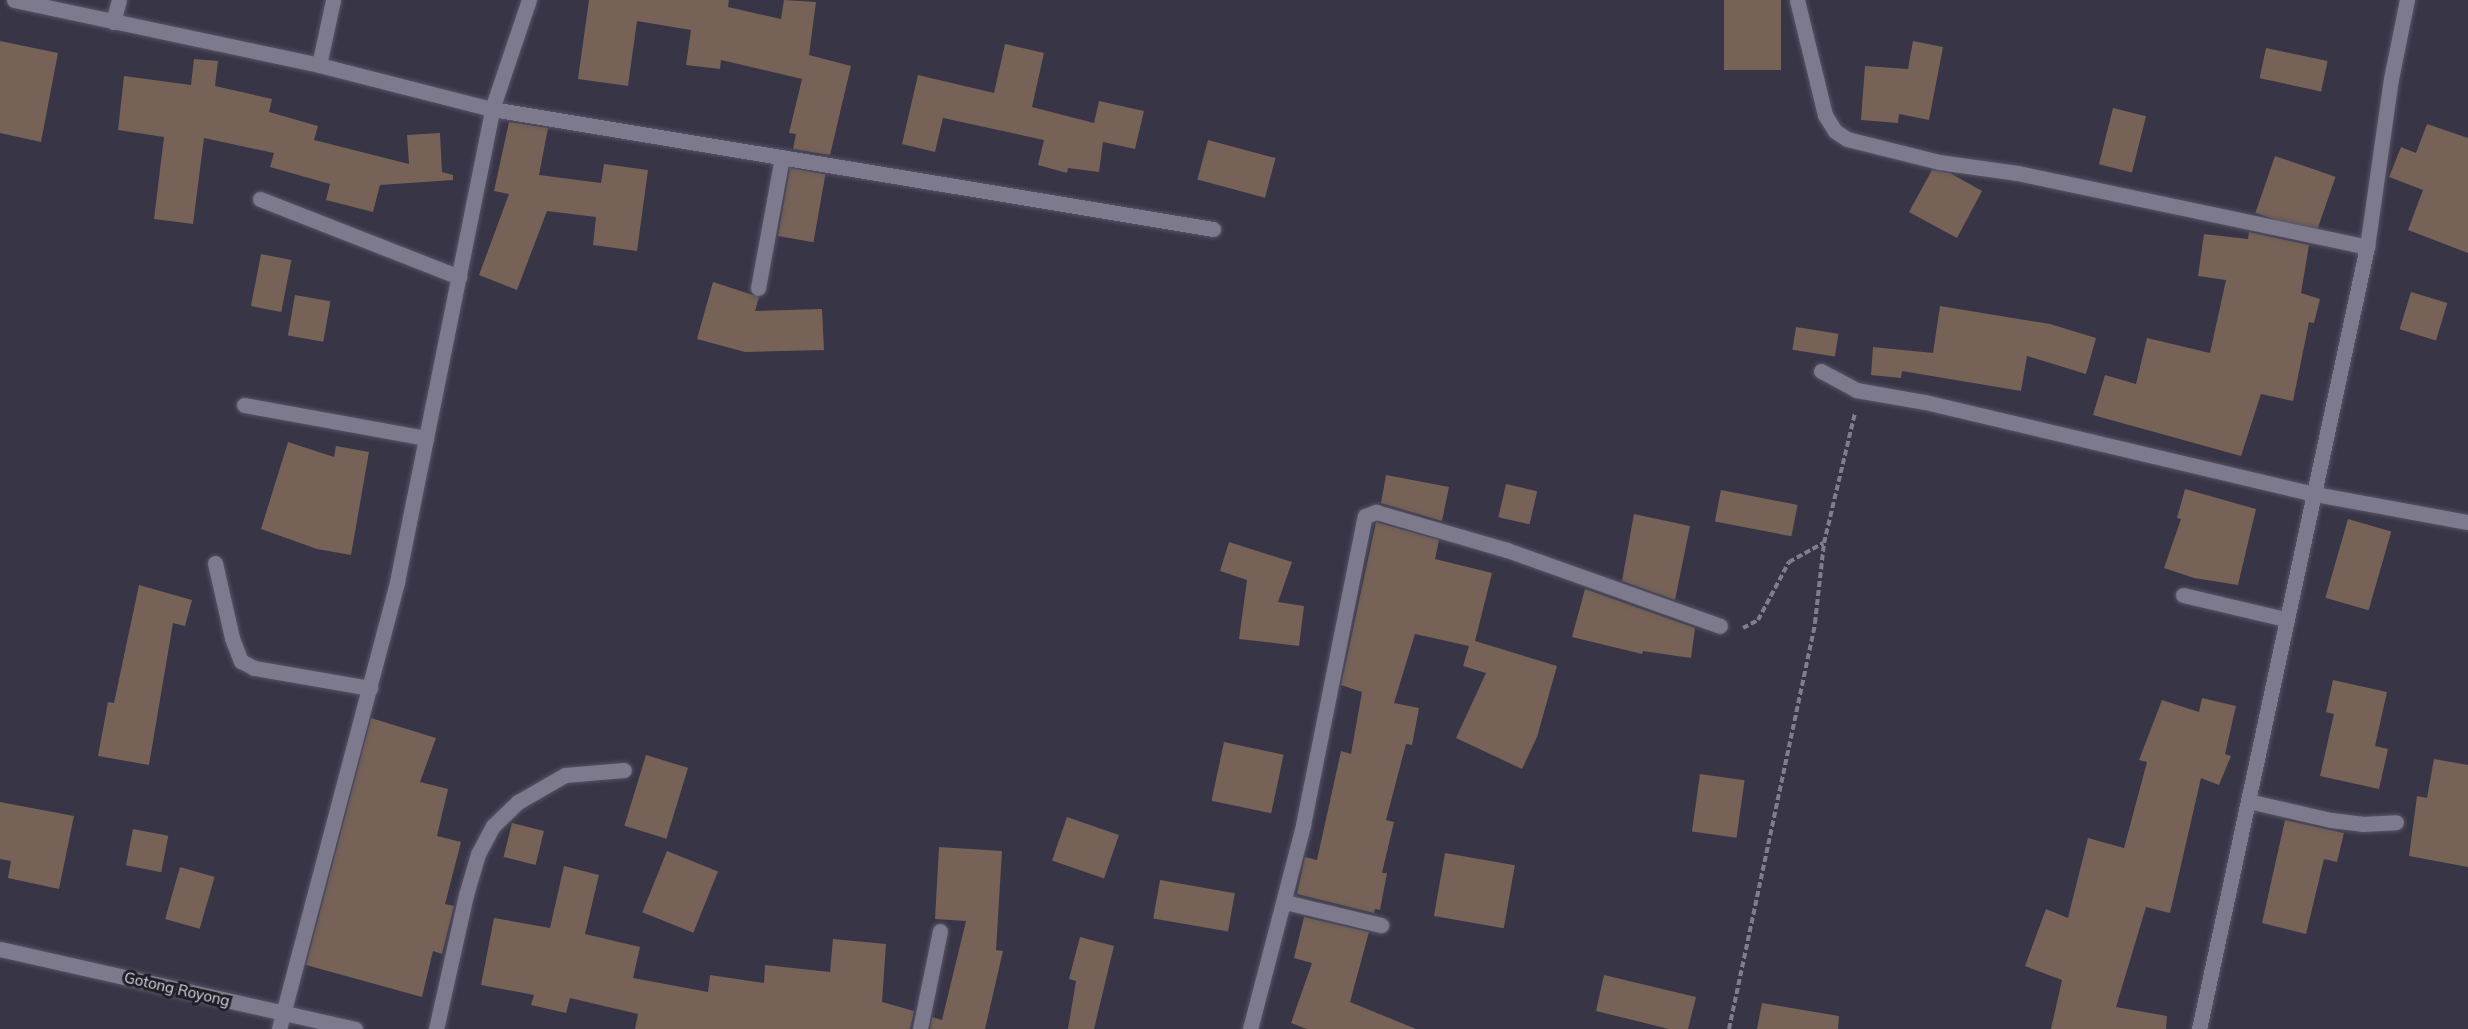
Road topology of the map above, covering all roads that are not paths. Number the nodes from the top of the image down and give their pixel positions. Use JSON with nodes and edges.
{"nodes":[{"id":1,"x":14,"y":0,"type":"edge"},
{"id":2,"x":119,"y":0,"type":"edge"},
{"id":3,"x":333,"y":0,"type":"edge"},
{"id":4,"x":528,"y":0,"type":"edge"},
{"id":5,"x":1797,"y":0,"type":"edge"},
{"id":6,"x":2407,"y":0,"type":"edge"},
{"id":7,"x":113,"y":22,"type":"junction"},
{"id":8,"x":319,"y":65,"type":"junction"},
{"id":9,"x":492,"y":110,"type":"junction"},
{"id":10,"x":782,"y":157,"type":"junction"},
{"id":11,"x":260,"y":200,"type":"dead end"},
{"id":12,"x":1213,"y":229,"type":"dead end"},
{"id":13,"x":2367,"y":247,"type":"junction"},
{"id":14,"x":459,"y":277,"type":"junction"},
{"id":15,"x":758,"y":288,"type":"dead end"},
{"id":16,"x":1821,"y":371,"type":"dead end"},
{"id":17,"x":244,"y":405,"type":"dead end"},
{"id":18,"x":426,"y":438,"type":"junction"},
{"id":19,"x":2315,"y":494,"type":"junction"},
{"id":20,"x":2468,"y":522,"type":"edge"},
{"id":21,"x":215,"y":563,"type":"dead end"},
{"id":22,"x":2183,"y":595,"type":"dead end"},
{"id":23,"x":2285,"y":619,"type":"junction"},
{"id":24,"x":1720,"y":626,"type":"road end"},
{"id":25,"x":370,"y":688,"type":"junction"},
{"id":26,"x":624,"y":770,"type":"dead end"},
{"id":27,"x":2248,"y":801,"type":"junction"},
{"id":28,"x":2396,"y":822,"type":"dead end"},
{"id":29,"x":1285,"y":902,"type":"junction"},
{"id":30,"x":1381,"y":925,"type":"dead end"},
{"id":31,"x":940,"y":931,"type":"dead end"},
{"id":32,"x":0,"y":949,"type":"edge"},
{"id":33,"x":283,"y":1014,"type":"junction"},
{"id":34,"x":279,"y":1029,"type":"edge"},
{"id":35,"x":355,"y":1029,"type":"edge"},
{"id":36,"x":436,"y":1029,"type":"edge"},
{"id":37,"x":920,"y":1029,"type":"edge"},
{"id":38,"x":1250,"y":1029,"type":"edge"},
{"id":39,"x":2199,"y":1029,"type":"edge"}],
"edges":[{"from":1,"to":7,"type":"street"},
{"from":2,"to":7,"type":"street"},
{"from":3,"to":8,"type":"street"},
{"from":4,"to":9,"type":"street"},
{"from":5,"to":13,"type":"street"},
{"from":6,"to":13,"type":"street"},
{"from":7,"to":8,"type":"street"},
{"from":8,"to":9,"type":"street"},
{"from":9,"to":10,"type":"street"},
{"from":9,"to":14,"type":"street"},
{"from":10,"to":12,"type":"street"},
{"from":10,"to":15,"type":"street"},
{"from":11,"to":14,"type":"street"},
{"from":13,"to":19,"type":"street"},
{"from":14,"to":18,"type":"street"},
{"from":16,"to":19,"type":"street"},
{"from":17,"to":18,"type":"street"},
{"from":18,"to":25,"type":"street"},
{"from":19,"to":20,"type":"street"},
{"from":19,"to":23,"type":"street"},
{"from":21,"to":25,"type":"street"},
{"from":22,"to":23,"type":"street"},
{"from":23,"to":27,"type":"street"},
{"from":24,"to":29,"type":"street"},
{"from":25,"to":33,"type":"street"},
{"from":26,"to":36,"type":"street"},
{"from":27,"to":28,"type":"street"},
{"from":27,"to":39,"type":"street"},
{"from":29,"to":30,"type":"street"},
{"from":29,"to":38,"type":"street"},
{"from":31,"to":37,"type":"street"},
{"from":32,"to":33,"type":"street","name":"Gotong Royong"},
{"from":33,"to":34,"type":"street"},
{"from":33,"to":35,"type":"street","name":"Gotong Royong"}]}
